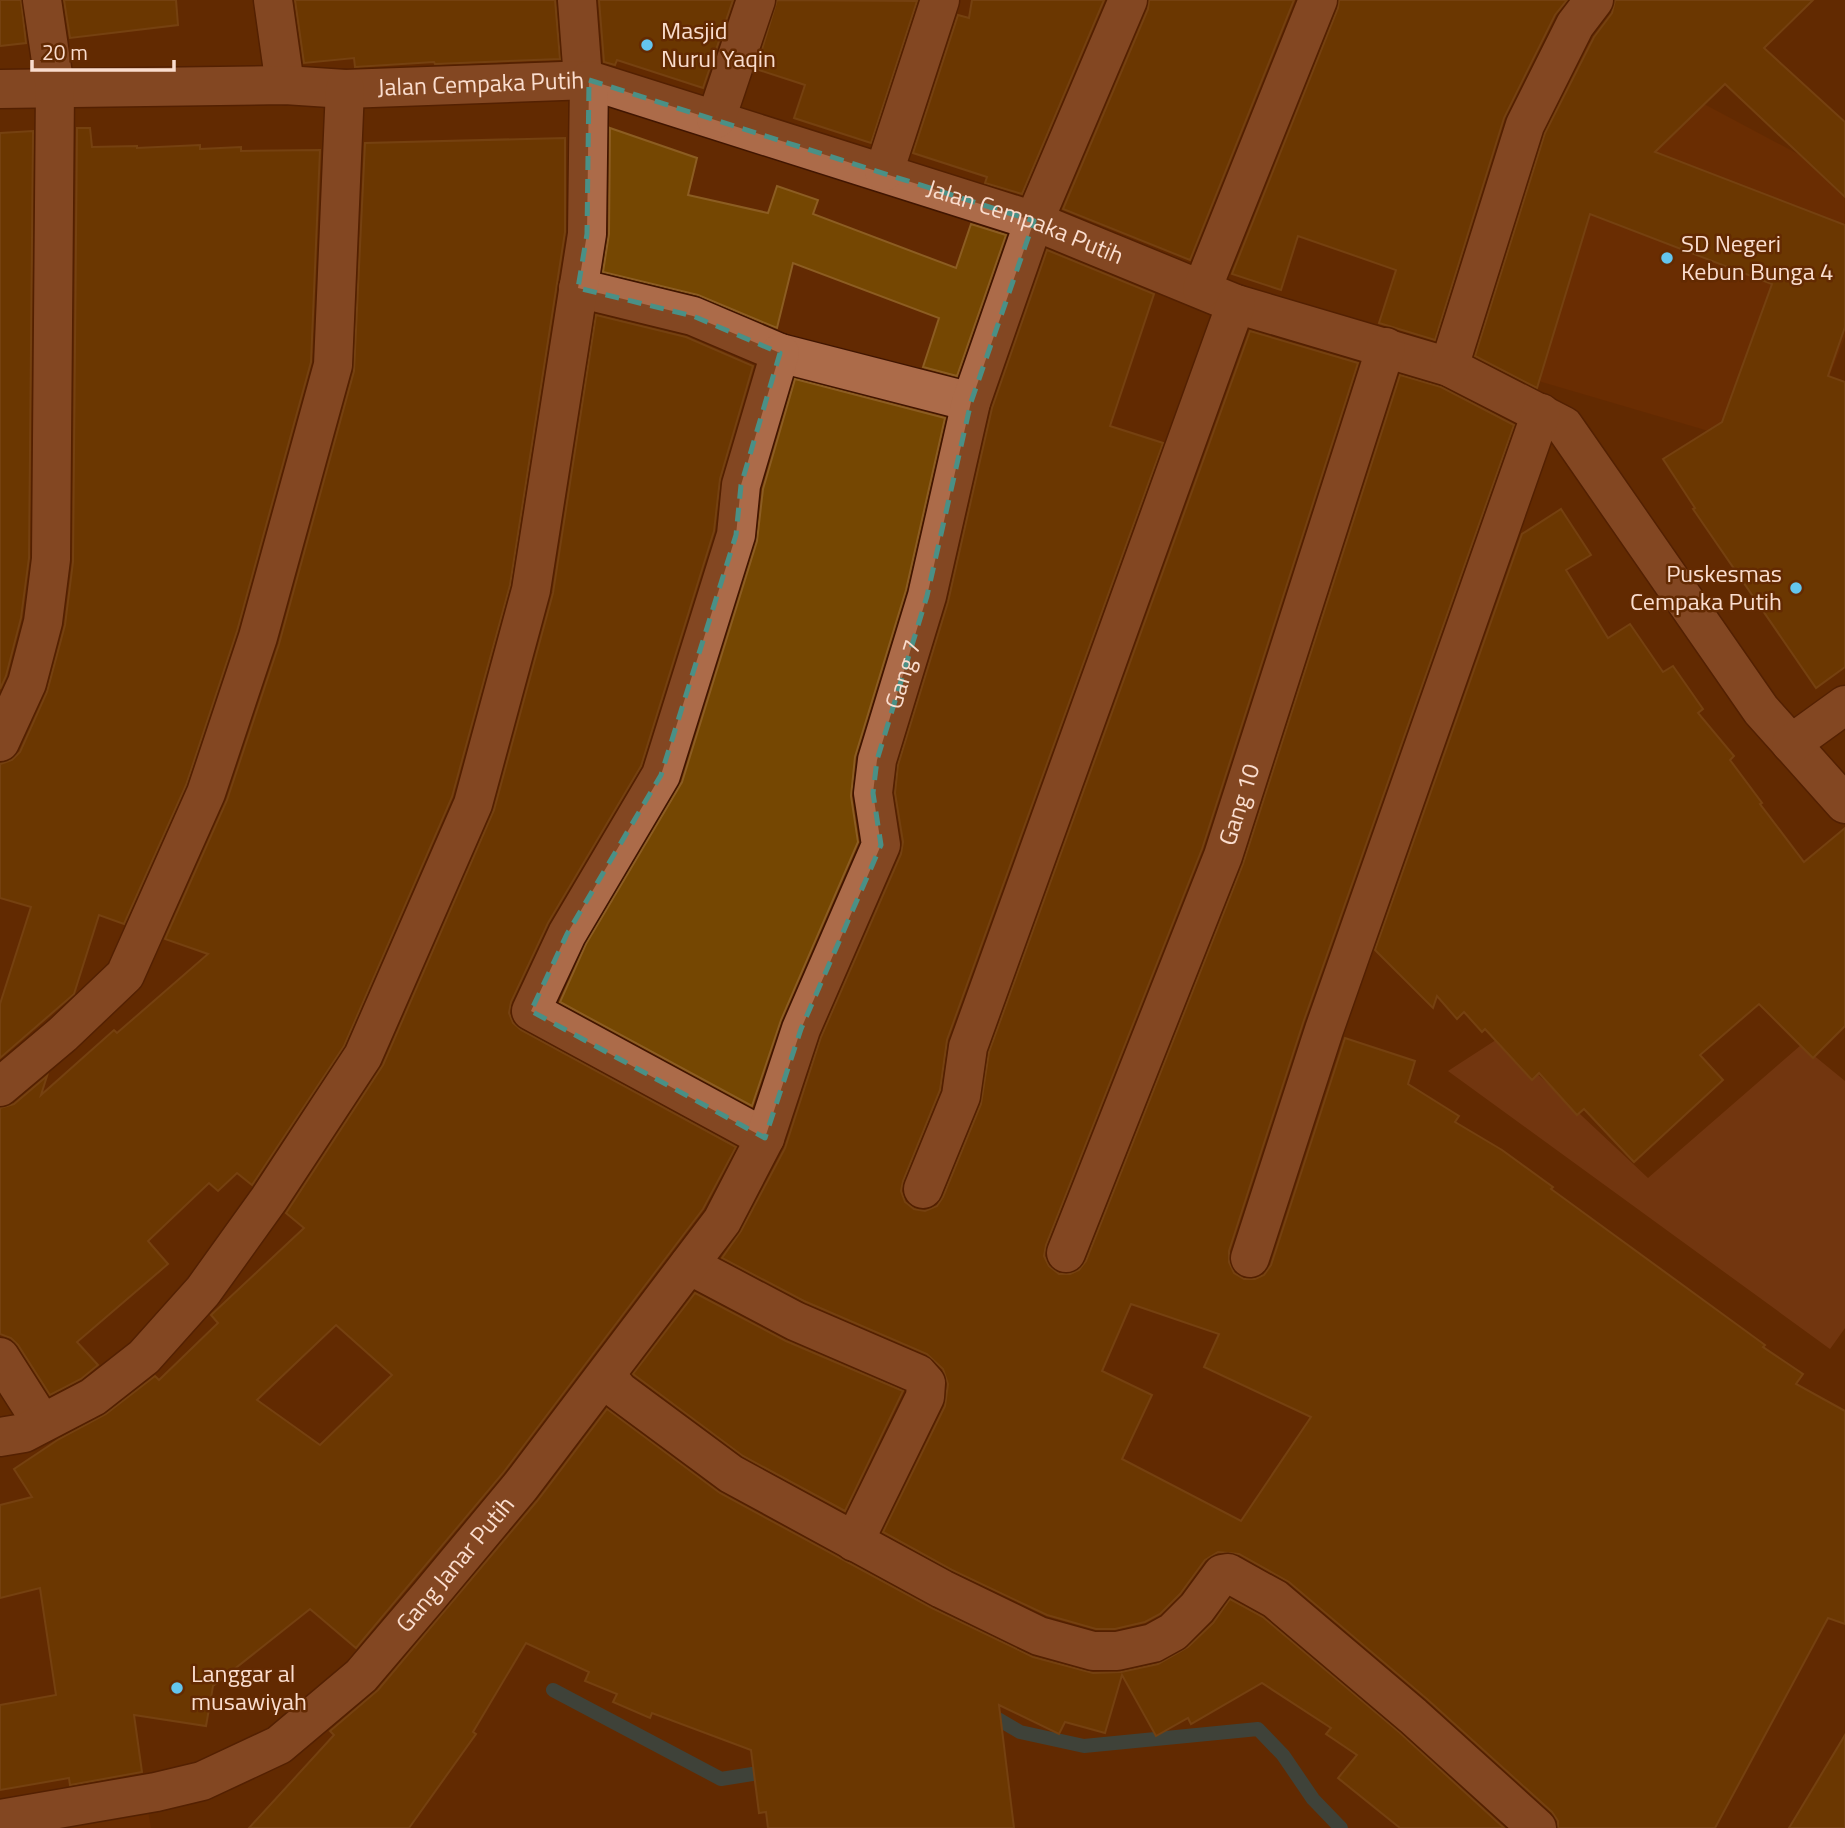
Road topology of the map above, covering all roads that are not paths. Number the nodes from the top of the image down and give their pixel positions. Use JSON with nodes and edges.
{"nodes":[{"id":1,"x":42,"y":0,"type":"edge"},
{"id":2,"x":273,"y":0,"type":"edge"},
{"id":3,"x":577,"y":0,"type":"edge"},
{"id":4,"x":756,"y":0,"type":"edge"},
{"id":5,"x":940,"y":0,"type":"edge"},
{"id":6,"x":1128,"y":0,"type":"edge"},
{"id":7,"x":1318,"y":0,"type":"edge"},
{"id":8,"x":1594,"y":0,"type":"edge"},
{"id":9,"x":589,"y":80,"type":"junction"},
{"id":10,"x":285,"y":85,"type":"junction"},
{"id":11,"x":55,"y":88,"type":"junction"},
{"id":12,"x":0,"y":89,"type":"edge"},
{"id":13,"x":345,"y":89,"type":"junction"},
{"id":14,"x":716,"y":119,"type":"junction"},
{"id":15,"x":884,"y":172,"type":"junction"},
{"id":16,"x":1034,"y":221,"type":"junction"},
{"id":17,"x":578,"y":288,"type":"junction"},
{"id":18,"x":1219,"y":296,"type":"junction"},
{"id":19,"x":1386,"y":347,"type":"junction"},
{"id":20,"x":780,"y":353,"type":"junction"},
{"id":21,"x":1449,"y":367,"type":"junction"},
{"id":22,"x":971,"y":402,"type":"junction"},
{"id":23,"x":1541,"y":413,"type":"junction"},
{"id":24,"x":1845,"y":705,"type":"edge"},
{"id":25,"x":0,"y":742,"type":"edge"},
{"id":26,"x":1790,"y":744,"type":"junction"},
{"id":27,"x":1845,"y":804,"type":"edge"},
{"id":28,"x":0,"y":1087,"type":"edge"},
{"id":29,"x":768,"y":1130,"type":"junction"},
{"id":30,"x":923,"y":1189,"type":"dead end"},
{"id":31,"x":1066,"y":1253,"type":"dead end"},
{"id":32,"x":1250,"y":1258,"type":"dead end"},
{"id":33,"x":689,"y":1265,"type":"junction"},
{"id":34,"x":0,"y":1357,"type":"edge"},
{"id":35,"x":606,"y":1375,"type":"junction"},
{"id":36,"x":42,"y":1423,"type":"junction"},
{"id":37,"x":0,"y":1437,"type":"edge"},
{"id":38,"x":853,"y":1542,"type":"junction"},
{"id":39,"x":0,"y":1819,"type":"edge"},
{"id":40,"x":51,"y":1819,"type":"edge"},
{"id":41,"x":1537,"y":1828,"type":"edge"}],
"edges":[{"from":1,"to":11,"type":"street"},
{"from":2,"to":10,"type":"street"},
{"from":3,"to":9,"type":"street"},
{"from":4,"to":14,"type":"street"},
{"from":5,"to":15,"type":"street"},
{"from":6,"to":16,"type":"street","name":"Gang 7"},
{"from":7,"to":18,"type":"street"},
{"from":8,"to":21,"type":"street"},
{"from":9,"to":13,"type":"street","name":"Jalan Cempaka Putih"},
{"from":9,"to":14,"type":"street","name":"Jalan Cempaka Putih"},
{"from":9,"to":17,"type":"street"},
{"from":10,"to":11,"type":"street","name":"Jalan Cempaka Putih"},
{"from":10,"to":13,"type":"street","name":"Jalan Cempaka Putih"},
{"from":11,"to":12,"type":"street","name":"Jalan Cempaka Putih"},
{"from":11,"to":25,"type":"street"},
{"from":13,"to":28,"type":"street"},
{"from":14,"to":15,"type":"street","name":"Jalan Cempaka Putih"},
{"from":15,"to":16,"type":"street","name":"Jalan Cempaka Putih"},
{"from":16,"to":18,"type":"street","name":"Jalan Cempaka Putih"},
{"from":16,"to":22,"type":"street","name":"Gang 7"},
{"from":17,"to":20,"type":"street"},
{"from":17,"to":36,"type":"street"},
{"from":18,"to":19,"type":"street","name":"Jalan Cempaka Putih"},
{"from":18,"to":30,"type":"street"},
{"from":19,"to":21,"type":"street","name":"Jalan Cempaka Putih"},
{"from":19,"to":31,"type":"street","name":"Gang 10"},
{"from":20,"to":22,"type":"street"},
{"from":20,"to":29,"type":"street"},
{"from":21,"to":23,"type":"street","name":"Jalan Cempaka Putih"},
{"from":22,"to":29,"type":"street","name":"Gang 7"},
{"from":23,"to":26,"type":"street","name":"Jalan Cempaka Putih"},
{"from":23,"to":32,"type":"street"},
{"from":24,"to":26,"type":"street"},
{"from":26,"to":27,"type":"street","name":"Jalan Cempaka Putih"},
{"from":29,"to":33,"type":"street","name":"Gang Janar Putih"},
{"from":33,"to":35,"type":"street","name":"Gang Janar Putih"},
{"from":33,"to":38,"type":"street"},
{"from":34,"to":36,"type":"street"},
{"from":35,"to":38,"type":"street"},
{"from":35,"to":40,"type":"street","name":"Gang Janar Putih"},
{"from":36,"to":37,"type":"street"},
{"from":38,"to":41,"type":"street"},
{"from":39,"to":40,"type":"street","name":"Gang Janar Putih"}]}
